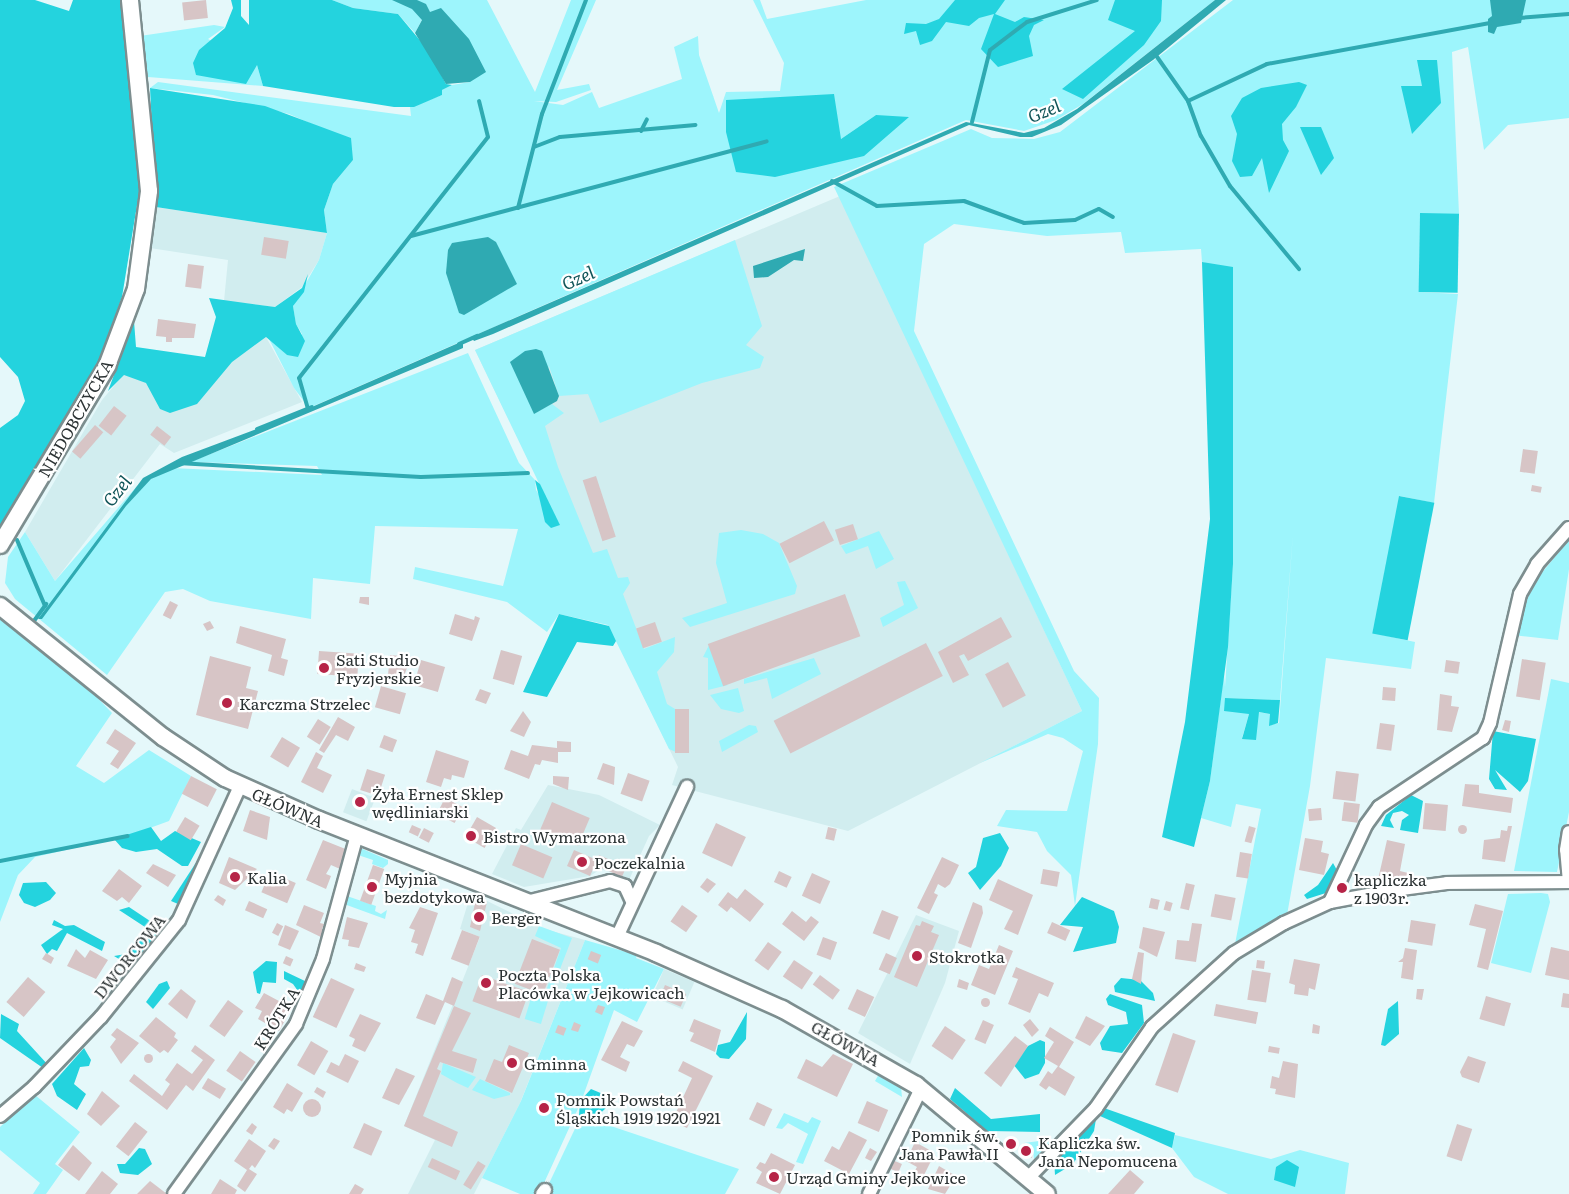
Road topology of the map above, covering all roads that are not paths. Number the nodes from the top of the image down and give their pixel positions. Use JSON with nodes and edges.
{"nodes":[{"id":1,"x":129,"y":0,"type":"edge"},
{"id":2,"x":1569,"y":528,"type":"edge"},
{"id":3,"x":0,"y":545,"type":"edge"},
{"id":4,"x":0,"y":606,"type":"edge"},
{"id":5,"x":240,"y":786,"type":"junction"},
{"id":6,"x":687,"y":787,"type":"dead end"},
{"id":7,"x":1569,"y":832,"type":"edge"},
{"id":8,"x":357,"y":835,"type":"junction"},
{"id":9,"x":1569,"y":882,"type":"edge"},
{"id":10,"x":632,"y":901,"type":"junction"},
{"id":11,"x":526,"y":902,"type":"junction"},
{"id":12,"x":1330,"y":902,"type":"junction"},
{"id":13,"x":616,"y":938,"type":"junction"},
{"id":14,"x":921,"y":1089,"type":"junction"},
{"id":15,"x":0,"y":1116,"type":"edge"},
{"id":16,"x":1028,"y":1178,"type":"junction"},
{"id":17,"x":174,"y":1194,"type":"edge"},
{"id":18,"x":869,"y":1194,"type":"edge"},
{"id":19,"x":1047,"y":1194,"type":"edge"}],
"edges":[{"from":1,"to":3,"type":"street","name":"NIEDOBCZYCKA"},
{"from":2,"to":12,"type":"street"},
{"from":4,"to":5,"type":"street","name":"GŁÓWNA"},
{"from":5,"to":8,"type":"street","name":"GŁÓWNA"},
{"from":5,"to":15,"type":"street","name":"DWORCOWA"},
{"from":6,"to":10,"type":"street"},
{"from":7,"to":9,"type":"street"},
{"from":8,"to":11,"type":"street","name":"GŁÓWNA"},
{"from":8,"to":17,"type":"street","name":"KRÓTKA"},
{"from":9,"to":12,"type":"street"},
{"from":10,"to":11,"type":"street"},
{"from":10,"to":13,"type":"street"},
{"from":11,"to":13,"type":"street","name":"GŁÓWNA"},
{"from":12,"to":16,"type":"street"},
{"from":13,"to":14,"type":"street","name":"GŁÓWNA"},
{"from":14,"to":16,"type":"street","name":"GŁÓWNA"},
{"from":14,"to":18,"type":"street"},
{"from":16,"to":19,"type":"street","name":"GŁÓWNA"}]}
